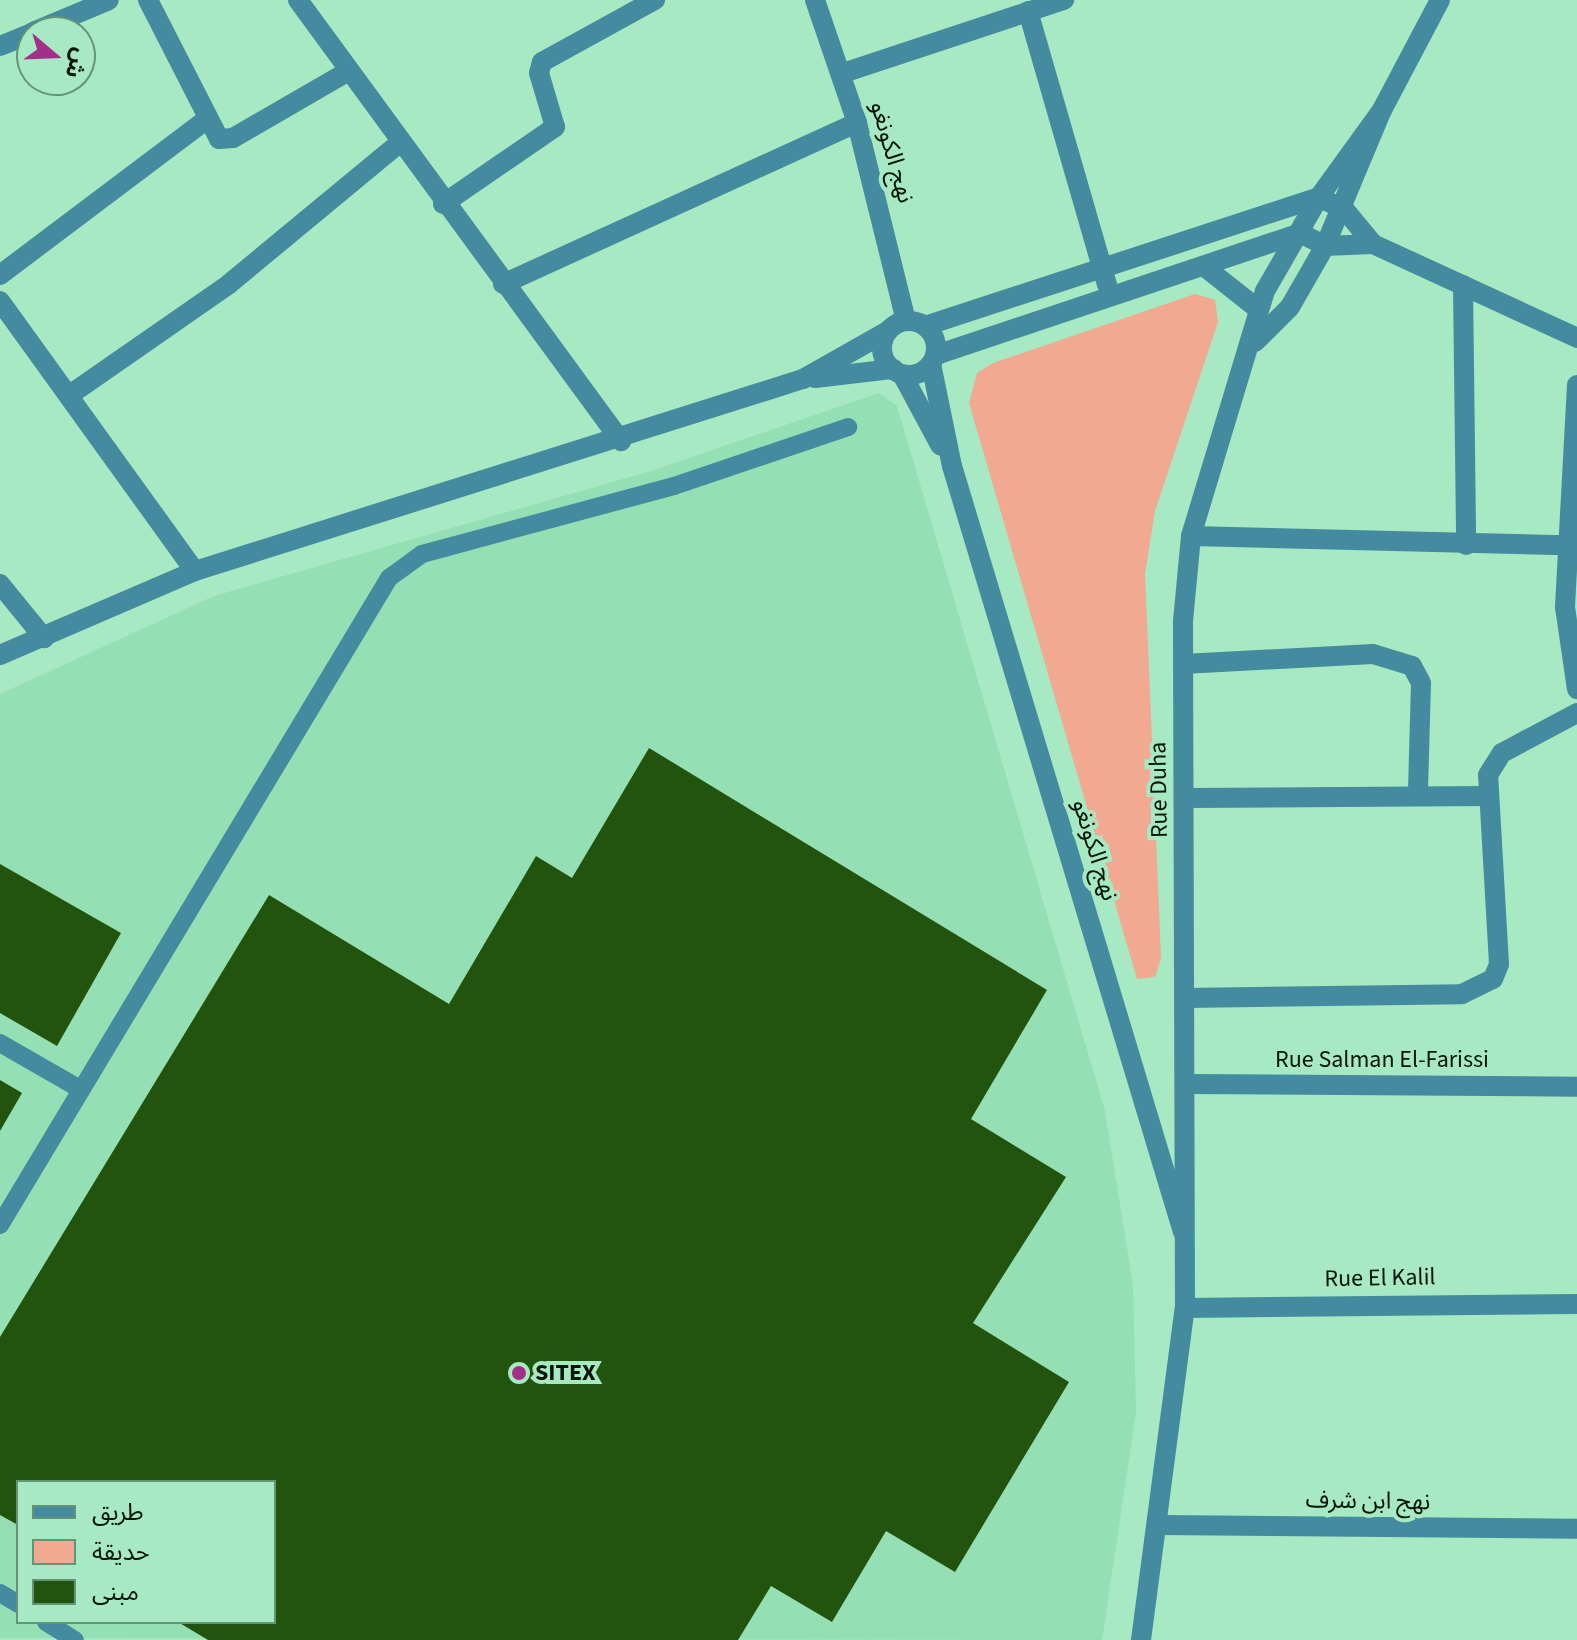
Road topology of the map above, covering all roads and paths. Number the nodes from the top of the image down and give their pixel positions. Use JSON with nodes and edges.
{"nodes":[{"id":1,"x":109,"y":0,"type":"edge"},
{"id":2,"x":148,"y":0,"type":"edge"},
{"id":3,"x":298,"y":0,"type":"edge"},
{"id":4,"x":655,"y":0,"type":"edge"},
{"id":5,"x":815,"y":0,"type":"edge"},
{"id":6,"x":1064,"y":0,"type":"edge"},
{"id":7,"x":1440,"y":0,"type":"edge"},
{"id":8,"x":1028,"y":11,"type":"junction"},
{"id":9,"x":71,"y":16,"type":"edge"},
{"id":10,"x":347,"y":72,"type":"junction"},
{"id":11,"x":843,"y":73,"type":"junction"},
{"id":12,"x":1382,"y":110,"type":"junction"},
{"id":13,"x":204,"y":121,"type":"junction"},
{"id":14,"x":857,"y":123,"type":"junction"},
{"id":15,"x":398,"y":144,"type":"junction"},
{"id":16,"x":1319,"y":197,"type":"junction"},
{"id":17,"x":443,"y":204,"type":"junction"},
{"id":18,"x":1345,"y":210,"type":"junction"},
{"id":19,"x":1300,"y":233,"type":"junction"},
{"id":20,"x":1373,"y":244,"type":"junction"},
{"id":21,"x":1325,"y":246,"type":"junction"},
{"id":22,"x":1206,"y":268,"type":"junction"},
{"id":23,"x":1103,"y":272,"type":"junction"},
{"id":24,"x":0,"y":275,"type":"edge"},
{"id":25,"x":503,"y":284,"type":"junction"},
{"id":26,"x":1463,"y":285,"type":"junction"},
{"id":27,"x":1111,"y":300,"type":"junction"},
{"id":28,"x":0,"y":301,"type":"edge"},
{"id":29,"x":1258,"y":309,"type":"junction"},
{"id":30,"x":907,"y":326,"type":"junction"},
{"id":31,"x":1577,"y":338,"type":"edge"},
{"id":32,"x":1255,"y":342,"type":"junction"},
{"id":33,"x":933,"y":359,"type":"junction"},
{"id":34,"x":898,"y":372,"type":"junction"},
{"id":35,"x":803,"y":379,"type":"junction"},
{"id":36,"x":1577,"y":385,"type":"edge"},
{"id":37,"x":71,"y":394,"type":"junction"},
{"id":38,"x":848,"y":427,"type":"dead end"},
{"id":39,"x":621,"y":441,"type":"junction"},
{"id":40,"x":952,"y":466,"type":"junction"},
{"id":41,"x":1191,"y":536,"type":"junction"},
{"id":42,"x":1466,"y":545,"type":"junction"},
{"id":43,"x":1566,"y":545,"type":"junction"},
{"id":44,"x":195,"y":571,"type":"junction"},
{"id":45,"x":0,"y":584,"type":"edge"},
{"id":46,"x":44,"y":638,"type":"junction"},
{"id":47,"x":0,"y":655,"type":"edge"},
{"id":48,"x":1183,"y":664,"type":"junction"},
{"id":49,"x":1577,"y":689,"type":"edge"},
{"id":50,"x":1577,"y":713,"type":"edge"},
{"id":51,"x":1418,"y":792,"type":"junction"},
{"id":52,"x":1489,"y":796,"type":"junction"},
{"id":53,"x":1186,"y":798,"type":"junction"},
{"id":54,"x":1186,"y":998,"type":"junction"},
{"id":55,"x":0,"y":1043,"type":"edge"},
{"id":56,"x":1187,"y":1084,"type":"junction"},
{"id":57,"x":1577,"y":1087,"type":"edge"},
{"id":58,"x":80,"y":1089,"type":"junction"},
{"id":59,"x":0,"y":1225,"type":"edge"},
{"id":60,"x":1187,"y":1248,"type":"junction"},
{"id":61,"x":1577,"y":1304,"type":"edge"},
{"id":62,"x":1185,"y":1308,"type":"junction"},
{"id":63,"x":1158,"y":1525,"type":"junction"},
{"id":64,"x":1577,"y":1529,"type":"edge"},
{"id":65,"x":49,"y":1624,"type":"edge"},
{"id":66,"x":75,"y":1640,"type":"edge"},
{"id":67,"x":1141,"y":1640,"type":"edge"}],
"edges":[{"from":1,"to":9,"type":"street"},
{"from":2,"to":13,"type":"street"},
{"from":3,"to":10,"type":"street"},
{"from":4,"to":17,"type":"street"},
{"from":5,"to":11,"type":"street","name":"نهج الكونغو"},
{"from":6,"to":8,"type":"street"},
{"from":7,"to":12,"type":"street"},
{"from":8,"to":11,"type":"street"},
{"from":8,"to":23,"type":"street"},
{"from":10,"to":13,"type":"street"},
{"from":10,"to":15,"type":"street"},
{"from":11,"to":14,"type":"street","name":"نهج الكونغو"},
{"from":12,"to":16,"type":"street","name":"Rue Duha"},
{"from":12,"to":18,"type":"street","name":"Rue Duha"},
{"from":13,"to":24,"type":"street"},
{"from":14,"to":25,"type":"street"},
{"from":14,"to":30,"type":"street","name":"نهج الكونغو"},
{"from":15,"to":17,"type":"street"},
{"from":15,"to":37,"type":"street"},
{"from":16,"to":18,"type":"street"},
{"from":16,"to":19,"type":"street","name":"Rue Duha"},
{"from":16,"to":23,"type":"street"},
{"from":17,"to":25,"type":"street"},
{"from":18,"to":20,"type":"street"},
{"from":18,"to":21,"type":"street","name":"Rue Duha"},
{"from":19,"to":21,"type":"street"},
{"from":19,"to":22,"type":"street"},
{"from":19,"to":29,"type":"street","name":"Rue Duha"},
{"from":20,"to":21,"type":"street"},
{"from":20,"to":26,"type":"street"},
{"from":21,"to":32,"type":"street","name":"Rue Duha"},
{"from":22,"to":27,"type":"street"},
{"from":22,"to":29,"type":"street"},
{"from":23,"to":27,"type":"street"},
{"from":23,"to":30,"type":"street"},
{"from":25,"to":39,"type":"street"},
{"from":26,"to":31,"type":"street"},
{"from":26,"to":42,"type":"street"},
{"from":27,"to":33,"type":"street"},
{"from":28,"to":37,"type":"street"},
{"from":29,"to":32,"type":"street","name":"Rue Duha"},
{"from":30,"to":33,"type":"street","name":"نهج الكونغو"},
{"from":30,"to":34,"type":"street"},
{"from":30,"to":35,"type":"street"},
{"from":32,"to":41,"type":"street","name":"Rue Duha"},
{"from":33,"to":34,"type":"street"},
{"from":33,"to":40,"type":"street","name":"نهج الكونغو"},
{"from":34,"to":35,"type":"street"},
{"from":34,"to":40,"type":"street","name":"نهج الكونغو"},
{"from":35,"to":39,"type":"street"},
{"from":36,"to":43,"type":"street"},
{"from":37,"to":44,"type":"street"},
{"from":38,"to":58,"type":"lane"},
{"from":39,"to":44,"type":"street"},
{"from":40,"to":60,"type":"street","name":"نهج الكونغو"},
{"from":41,"to":42,"type":"street"},
{"from":41,"to":48,"type":"street","name":"Rue Duha"},
{"from":42,"to":43,"type":"street"},
{"from":43,"to":49,"type":"street"},
{"from":44,"to":46,"type":"street"},
{"from":45,"to":46,"type":"street"},
{"from":46,"to":47,"type":"street"},
{"from":48,"to":51,"type":"street"},
{"from":48,"to":53,"type":"street","name":"Rue Duha"},
{"from":50,"to":52,"type":"street"},
{"from":51,"to":52,"type":"street"},
{"from":51,"to":53,"type":"street"},
{"from":52,"to":54,"type":"street"},
{"from":53,"to":54,"type":"street","name":"Rue Duha"},
{"from":54,"to":56,"type":"street","name":"Rue Duha"},
{"from":55,"to":58,"type":"lane"},
{"from":56,"to":57,"type":"street","name":"Rue Salman El-Farissi"},
{"from":56,"to":60,"type":"street","name":"Rue Duha"},
{"from":58,"to":59,"type":"lane"},
{"from":60,"to":62,"type":"street","name":"Rue Duha"},
{"from":61,"to":62,"type":"street","name":"Rue El Kalil"},
{"from":62,"to":63,"type":"street","name":"Rue Duha"},
{"from":63,"to":64,"type":"street","name":"نهج ابن شرف"},
{"from":63,"to":67,"type":"street","name":"Rue Duha"},
{"from":65,"to":66,"type":"lane"}]}
